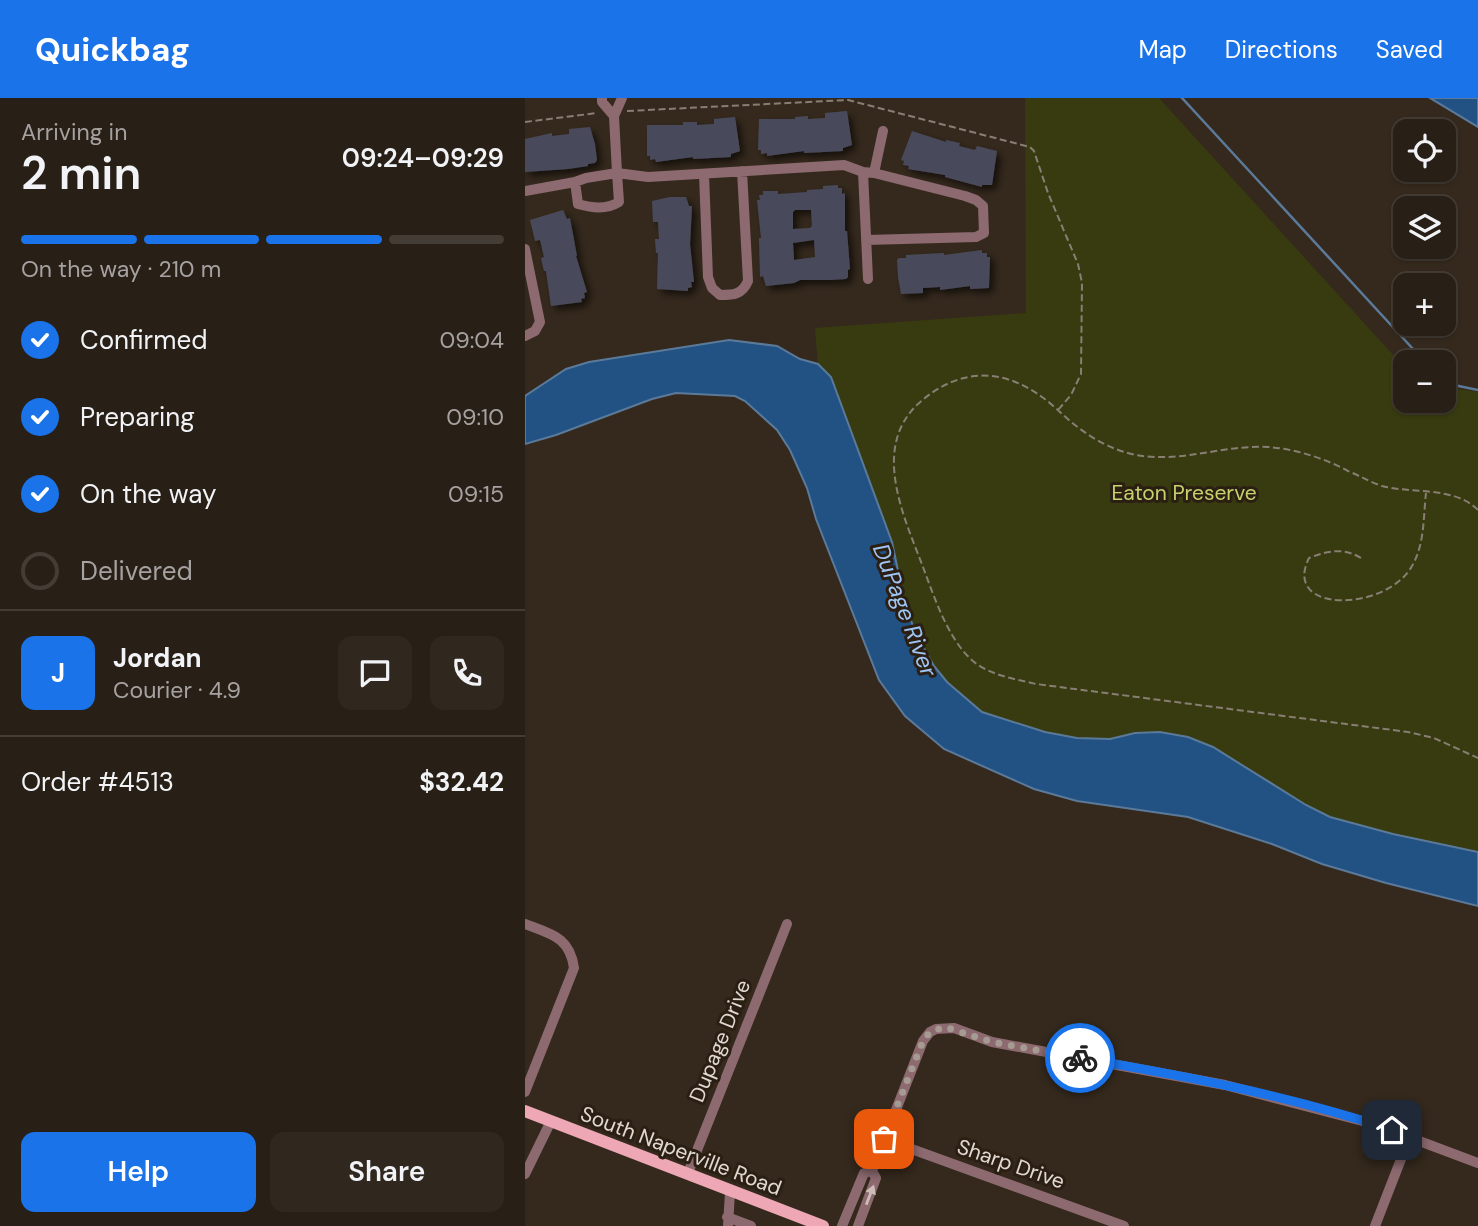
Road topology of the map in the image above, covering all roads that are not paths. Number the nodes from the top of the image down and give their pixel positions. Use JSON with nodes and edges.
{"nodes":[{"id":1,"x":602,"y":98,"type":"edge"},
{"id":2,"x":622,"y":98,"type":"edge"},
{"id":3,"x":614,"y":116,"type":"junction"},
{"id":4,"x":883,"y":131,"type":"dead end"},
{"id":5,"x":742,"y":171,"type":"junction"},
{"id":6,"x":617,"y":173,"type":"junction"},
{"id":7,"x":868,"y":173,"type":"junction"},
{"id":8,"x":703,"y":174,"type":"junction"},
{"id":9,"x":575,"y":182,"type":"junction"},
{"id":10,"x":525,"y":191,"type":"edge"},
{"id":11,"x":866,"y":240,"type":"junction"},
{"id":12,"x":525,"y":249,"type":"edge"},
{"id":13,"x":868,"y":279,"type":"dead end"},
{"id":14,"x":525,"y":336,"type":"edge"},
{"id":15,"x":787,"y":923,"type":"dead end"},
{"id":16,"x":525,"y":924,"type":"edge"},
{"id":17,"x":525,"y":1092,"type":"edge"},
{"id":18,"x":525,"y":1111,"type":"edge"},
{"id":19,"x":551,"y":1121,"type":"junction"},
{"id":20,"x":1410,"y":1136,"type":"junction"},
{"id":21,"x":884,"y":1139,"type":"junction"},
{"id":22,"x":1478,"y":1163,"type":"edge"},
{"id":23,"x":872,"y":1171,"type":"junction"},
{"id":24,"x":525,"y":1174,"type":"edge"},
{"id":25,"x":688,"y":1174,"type":"junction"},
{"id":26,"x":730,"y":1192,"type":"junction"},
{"id":27,"x":727,"y":1221,"type":"edge"},
{"id":28,"x":751,"y":1226,"type":"edge"},
{"id":29,"x":823,"y":1226,"type":"edge"},
{"id":30,"x":842,"y":1226,"type":"edge"},
{"id":31,"x":858,"y":1226,"type":"edge"},
{"id":32,"x":1124,"y":1226,"type":"edge"},
{"id":33,"x":1375,"y":1226,"type":"edge"}],
"edges":[{"from":1,"to":3,"type":"street"},
{"from":2,"to":3,"type":"street"},
{"from":3,"to":6,"type":"street"},
{"from":4,"to":7,"type":"street"},
{"from":5,"to":7,"type":"street"},
{"from":5,"to":8,"type":"street"},
{"from":5,"to":8,"type":"street"},
{"from":6,"to":8,"type":"street"},
{"from":6,"to":9,"type":"street"},
{"from":6,"to":9,"type":"street"},
{"from":7,"to":11,"type":"street"},
{"from":7,"to":11,"type":"street"},
{"from":9,"to":10,"type":"street"},
{"from":11,"to":13,"type":"street"},
{"from":12,"to":14,"type":"street"},
{"from":15,"to":25,"type":"street","name":"Dupage Drive"},
{"from":16,"to":17,"type":"street"},
{"from":18,"to":19,"type":"main road","name":"South Naperville Road"},
{"from":19,"to":24,"type":"street"},
{"from":19,"to":25,"type":"main road","name":"South Naperville Road"},
{"from":20,"to":21,"type":"street"},
{"from":20,"to":22,"type":"street"},
{"from":20,"to":33,"type":"street"},
{"from":21,"to":23,"type":"street"},
{"from":21,"to":32,"type":"street","name":"Sharp Drive"},
{"from":23,"to":30,"type":"street"},
{"from":31,"to":23,"type":"street","one_way":true},
{"from":25,"to":26,"type":"main road","name":"South Naperville Road"},
{"from":26,"to":27,"type":"street"},
{"from":26,"to":29,"type":"main road","name":"South Naperville Road"},
{"from":27,"to":28,"type":"street"}]}
